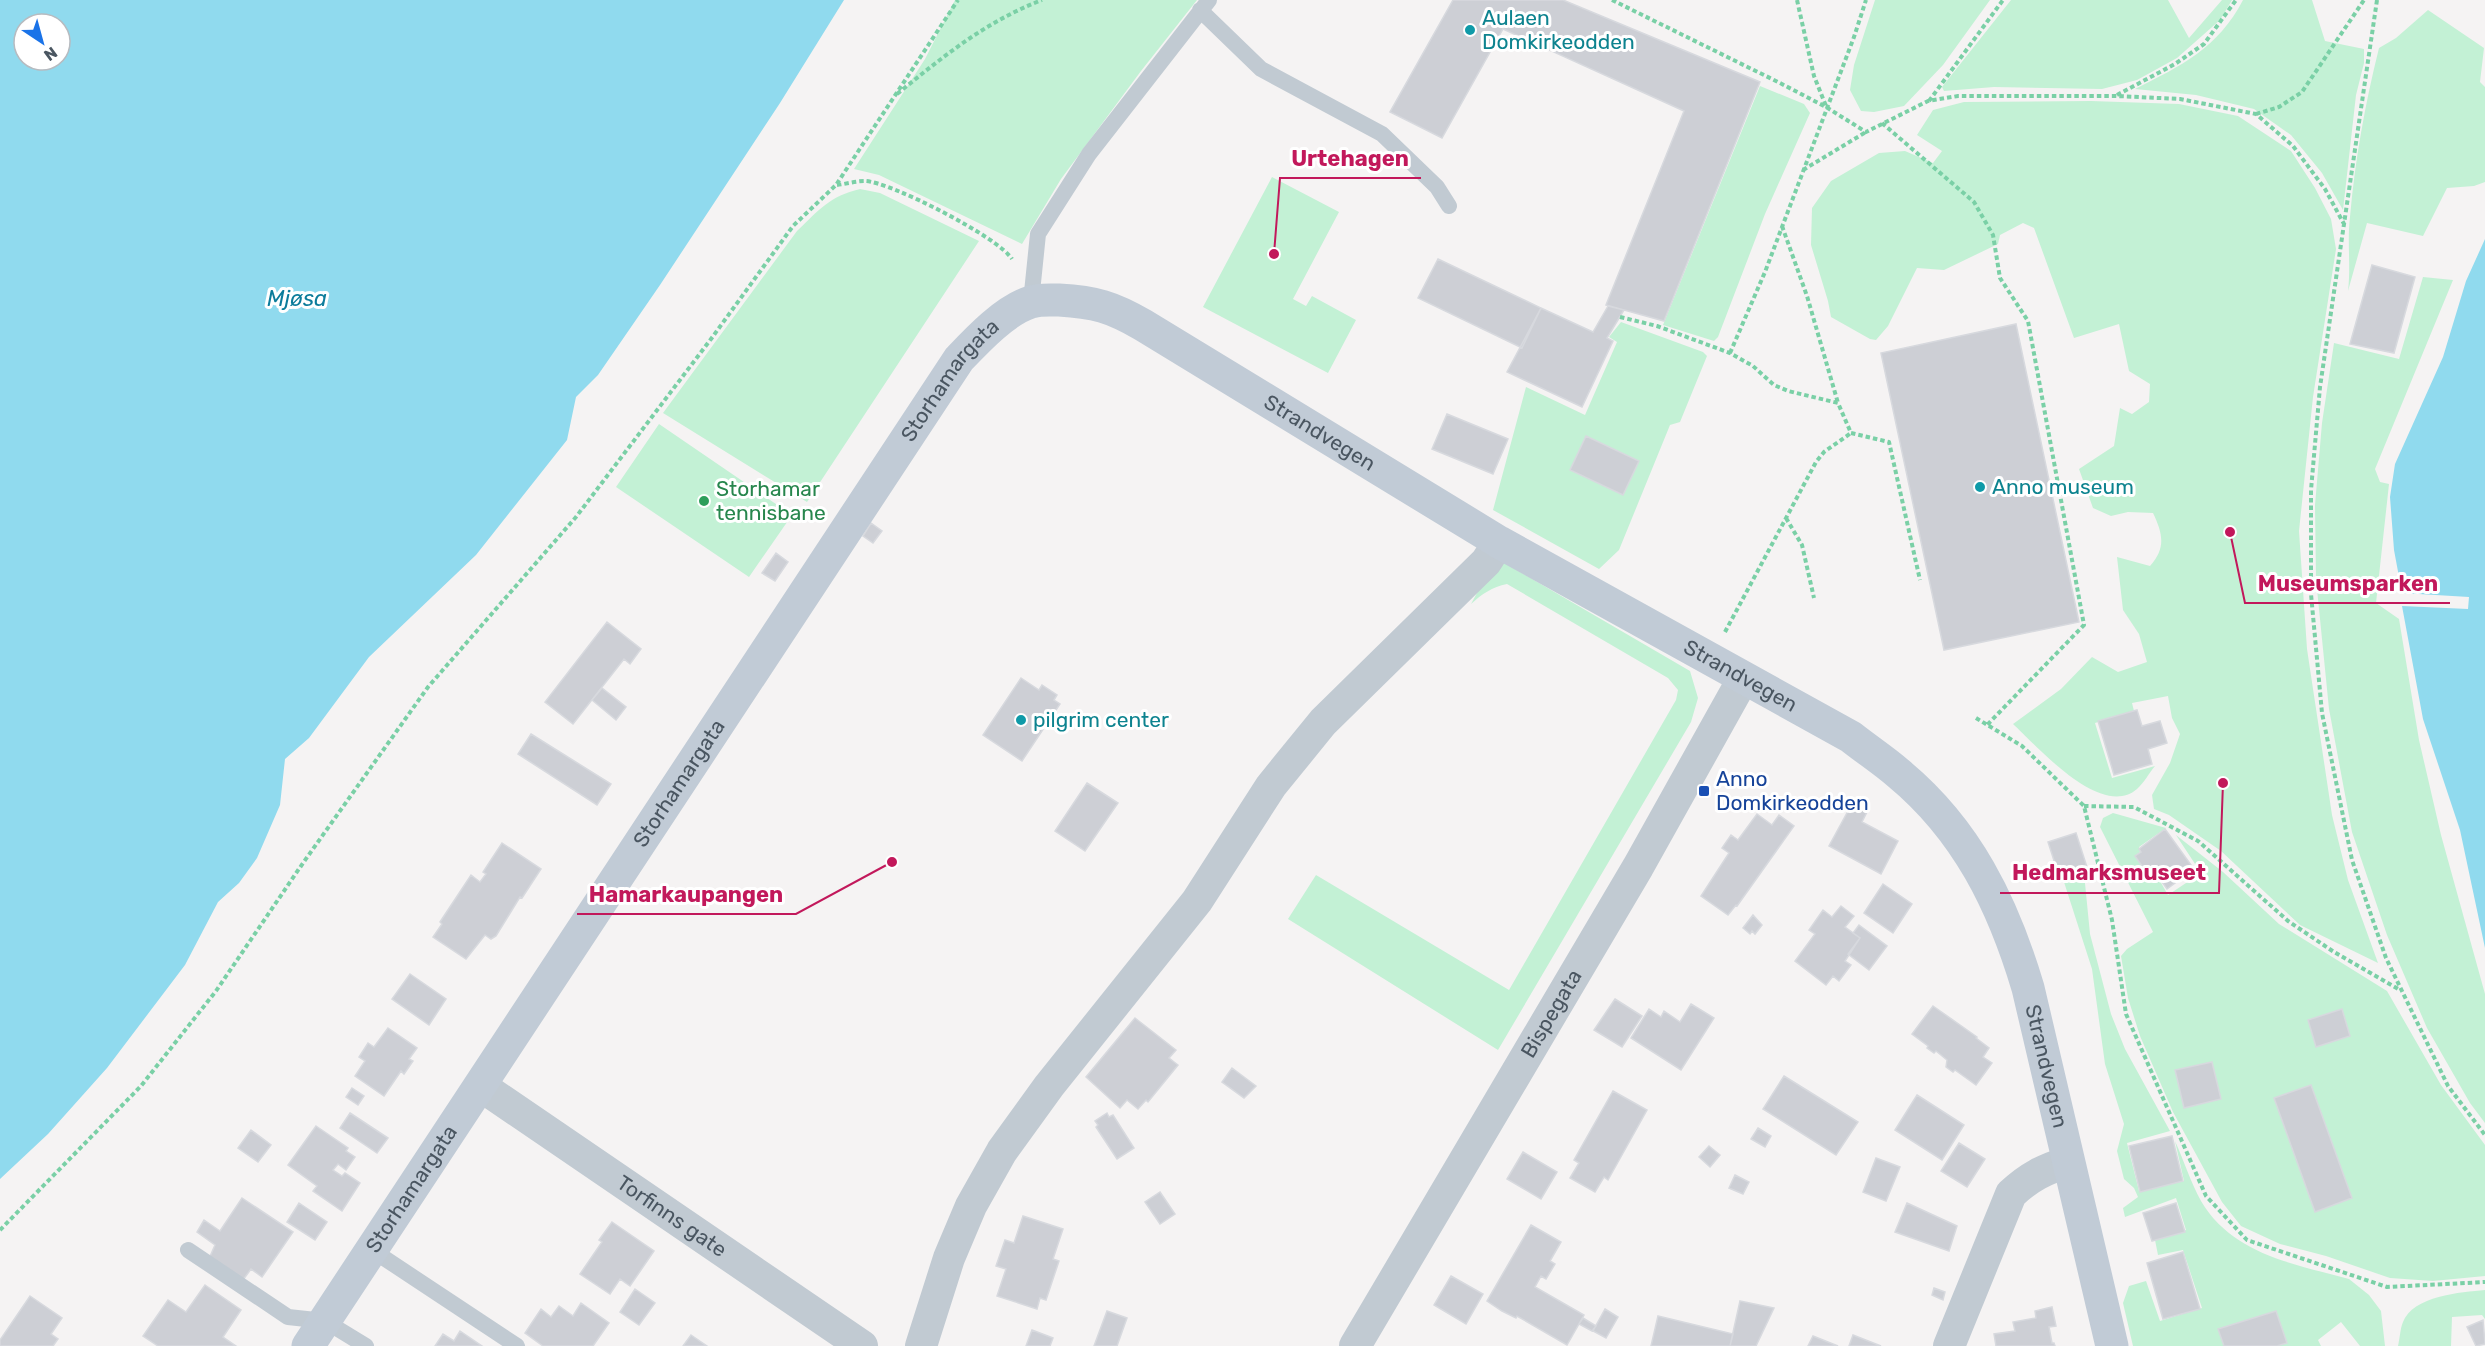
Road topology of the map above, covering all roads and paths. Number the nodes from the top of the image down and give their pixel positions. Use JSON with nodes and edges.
{"nodes":[{"id":1,"x":958,"y":0,"type":"edge"},
{"id":2,"x":1042,"y":0,"type":"edge"},
{"id":3,"x":1611,"y":0,"type":"edge"},
{"id":4,"x":1797,"y":0,"type":"edge"},
{"id":5,"x":1866,"y":0,"type":"edge"},
{"id":6,"x":2002,"y":0,"type":"edge"},
{"id":7,"x":2236,"y":0,"type":"edge"},
{"id":8,"x":2364,"y":0,"type":"edge"},
{"id":9,"x":2377,"y":0,"type":"edge"},
{"id":10,"x":1204,"y":5,"type":"edge"},
{"id":11,"x":2116,"y":96,"type":"junction"},
{"id":12,"x":894,"y":97,"type":"junction"},
{"id":13,"x":1928,"y":101,"type":"junction"},
{"id":14,"x":1826,"y":107,"type":"junction"},
{"id":15,"x":2256,"y":114,"type":"junction"},
{"id":16,"x":1882,"y":123,"type":"junction"},
{"id":17,"x":1866,"y":132,"type":"junction"},
{"id":18,"x":1802,"y":171,"type":"junction"},
{"id":19,"x":836,"y":185,"type":"junction"},
{"id":20,"x":1449,"y":206,"type":"dead end"},
{"id":21,"x":1782,"y":225,"type":"junction"},
{"id":22,"x":2344,"y":225,"type":"junction"},
{"id":23,"x":1031,"y":302,"type":"junction"},
{"id":24,"x":1620,"y":317,"type":"dead end"},
{"id":25,"x":1730,"y":353,"type":"junction"},
{"id":26,"x":1838,"y":403,"type":"junction"},
{"id":27,"x":1851,"y":433,"type":"junction"},
{"id":28,"x":1785,"y":517,"type":"junction"},
{"id":29,"x":1499,"y":542,"type":"junction"},
{"id":30,"x":1920,"y":580,"type":"dead end"},
{"id":31,"x":1814,"y":598,"type":"dead end"},
{"id":32,"x":1710,"y":660,"type":"junction"},
{"id":33,"x":1743,"y":679,"type":"junction"},
{"id":34,"x":1976,"y":718,"type":"dead end"},
{"id":35,"x":1987,"y":725,"type":"junction"},
{"id":36,"x":2084,"y":806,"type":"junction"},
{"id":37,"x":2401,"y":990,"type":"junction"},
{"id":38,"x":481,"y":1086,"type":"junction"},
{"id":39,"x":2485,"y":1135,"type":"edge"},
{"id":40,"x":2056,"y":1166,"type":"junction"},
{"id":41,"x":0,"y":1230,"type":"edge"},
{"id":42,"x":188,"y":1250,"type":"dead end"},
{"id":43,"x":372,"y":1250,"type":"junction"},
{"id":44,"x":2485,"y":1282,"type":"edge"},
{"id":45,"x":316,"y":1334,"type":"edge"},
{"id":46,"x":366,"y":1346,"type":"edge"},
{"id":47,"x":517,"y":1346,"type":"edge"},
{"id":48,"x":862,"y":1346,"type":"edge"},
{"id":49,"x":921,"y":1346,"type":"edge"},
{"id":50,"x":1355,"y":1346,"type":"edge"},
{"id":51,"x":1949,"y":1346,"type":"edge"},
{"id":52,"x":2112,"y":1346,"type":"edge"}],
"edges":[{"from":1,"to":12,"type":"path"},
{"from":2,"to":12,"type":"path"},
{"from":3,"to":14,"type":"path"},
{"from":4,"to":14,"type":"path"},
{"from":5,"to":14,"type":"path"},
{"from":6,"to":13,"type":"path"},
{"from":7,"to":11,"type":"path"},
{"from":8,"to":15,"type":"path"},
{"from":9,"to":22,"type":"path"},
{"from":10,"to":20,"type":"lane"},
{"from":10,"to":23,"type":"lane"},
{"from":11,"to":13,"type":"path"},
{"from":11,"to":15,"type":"path"},
{"from":12,"to":19,"type":"path"},
{"from":13,"to":16,"type":"path"},
{"from":14,"to":17,"type":"path"},
{"from":14,"to":18,"type":"path"},
{"from":15,"to":22,"type":"path"},
{"from":16,"to":17,"type":"path"},
{"from":16,"to":35,"type":"path"},
{"from":17,"to":18,"type":"path"},
{"from":18,"to":21,"type":"path"},
{"from":19,"to":23,"type":"path"},
{"from":19,"to":41,"type":"path"},
{"from":21,"to":25,"type":"path"},
{"from":21,"to":26,"type":"path"},
{"from":22,"to":37,"type":"path"},
{"from":23,"to":29,"type":"main road","name":"Strandvegen"},
{"from":23,"to":38,"type":"main road","name":"Storhamargata"},
{"from":24,"to":25,"type":"path"},
{"from":25,"to":26,"type":"path"},
{"from":26,"to":27,"type":"path"},
{"from":27,"to":28,"type":"path"},
{"from":27,"to":30,"type":"path"},
{"from":28,"to":31,"type":"path"},
{"from":28,"to":32,"type":"path"},
{"from":29,"to":32,"type":"main road","name":"Strandvegen"},
{"from":29,"to":49,"type":"street"},
{"from":32,"to":33,"type":"main road","name":"Strandvegen"},
{"from":33,"to":40,"type":"main road","name":"Strandvegen"},
{"from":33,"to":50,"type":"street","name":"Bispegata"},
{"from":34,"to":35,"type":"path"},
{"from":35,"to":36,"type":"path"},
{"from":36,"to":37,"type":"path"},
{"from":36,"to":44,"type":"path"},
{"from":37,"to":39,"type":"path"},
{"from":38,"to":43,"type":"main road","name":"Storhamargata"},
{"from":38,"to":48,"type":"street","name":"Torfinns gate"},
{"from":40,"to":51,"type":"street"},
{"from":40,"to":52,"type":"main road","name":"Strandvegen"},
{"from":42,"to":45,"type":"lane"},
{"from":43,"to":45,"type":"main road","name":"Storhamargata"},
{"from":43,"to":47,"type":"lane"},
{"from":45,"to":46,"type":"lane"}]}
